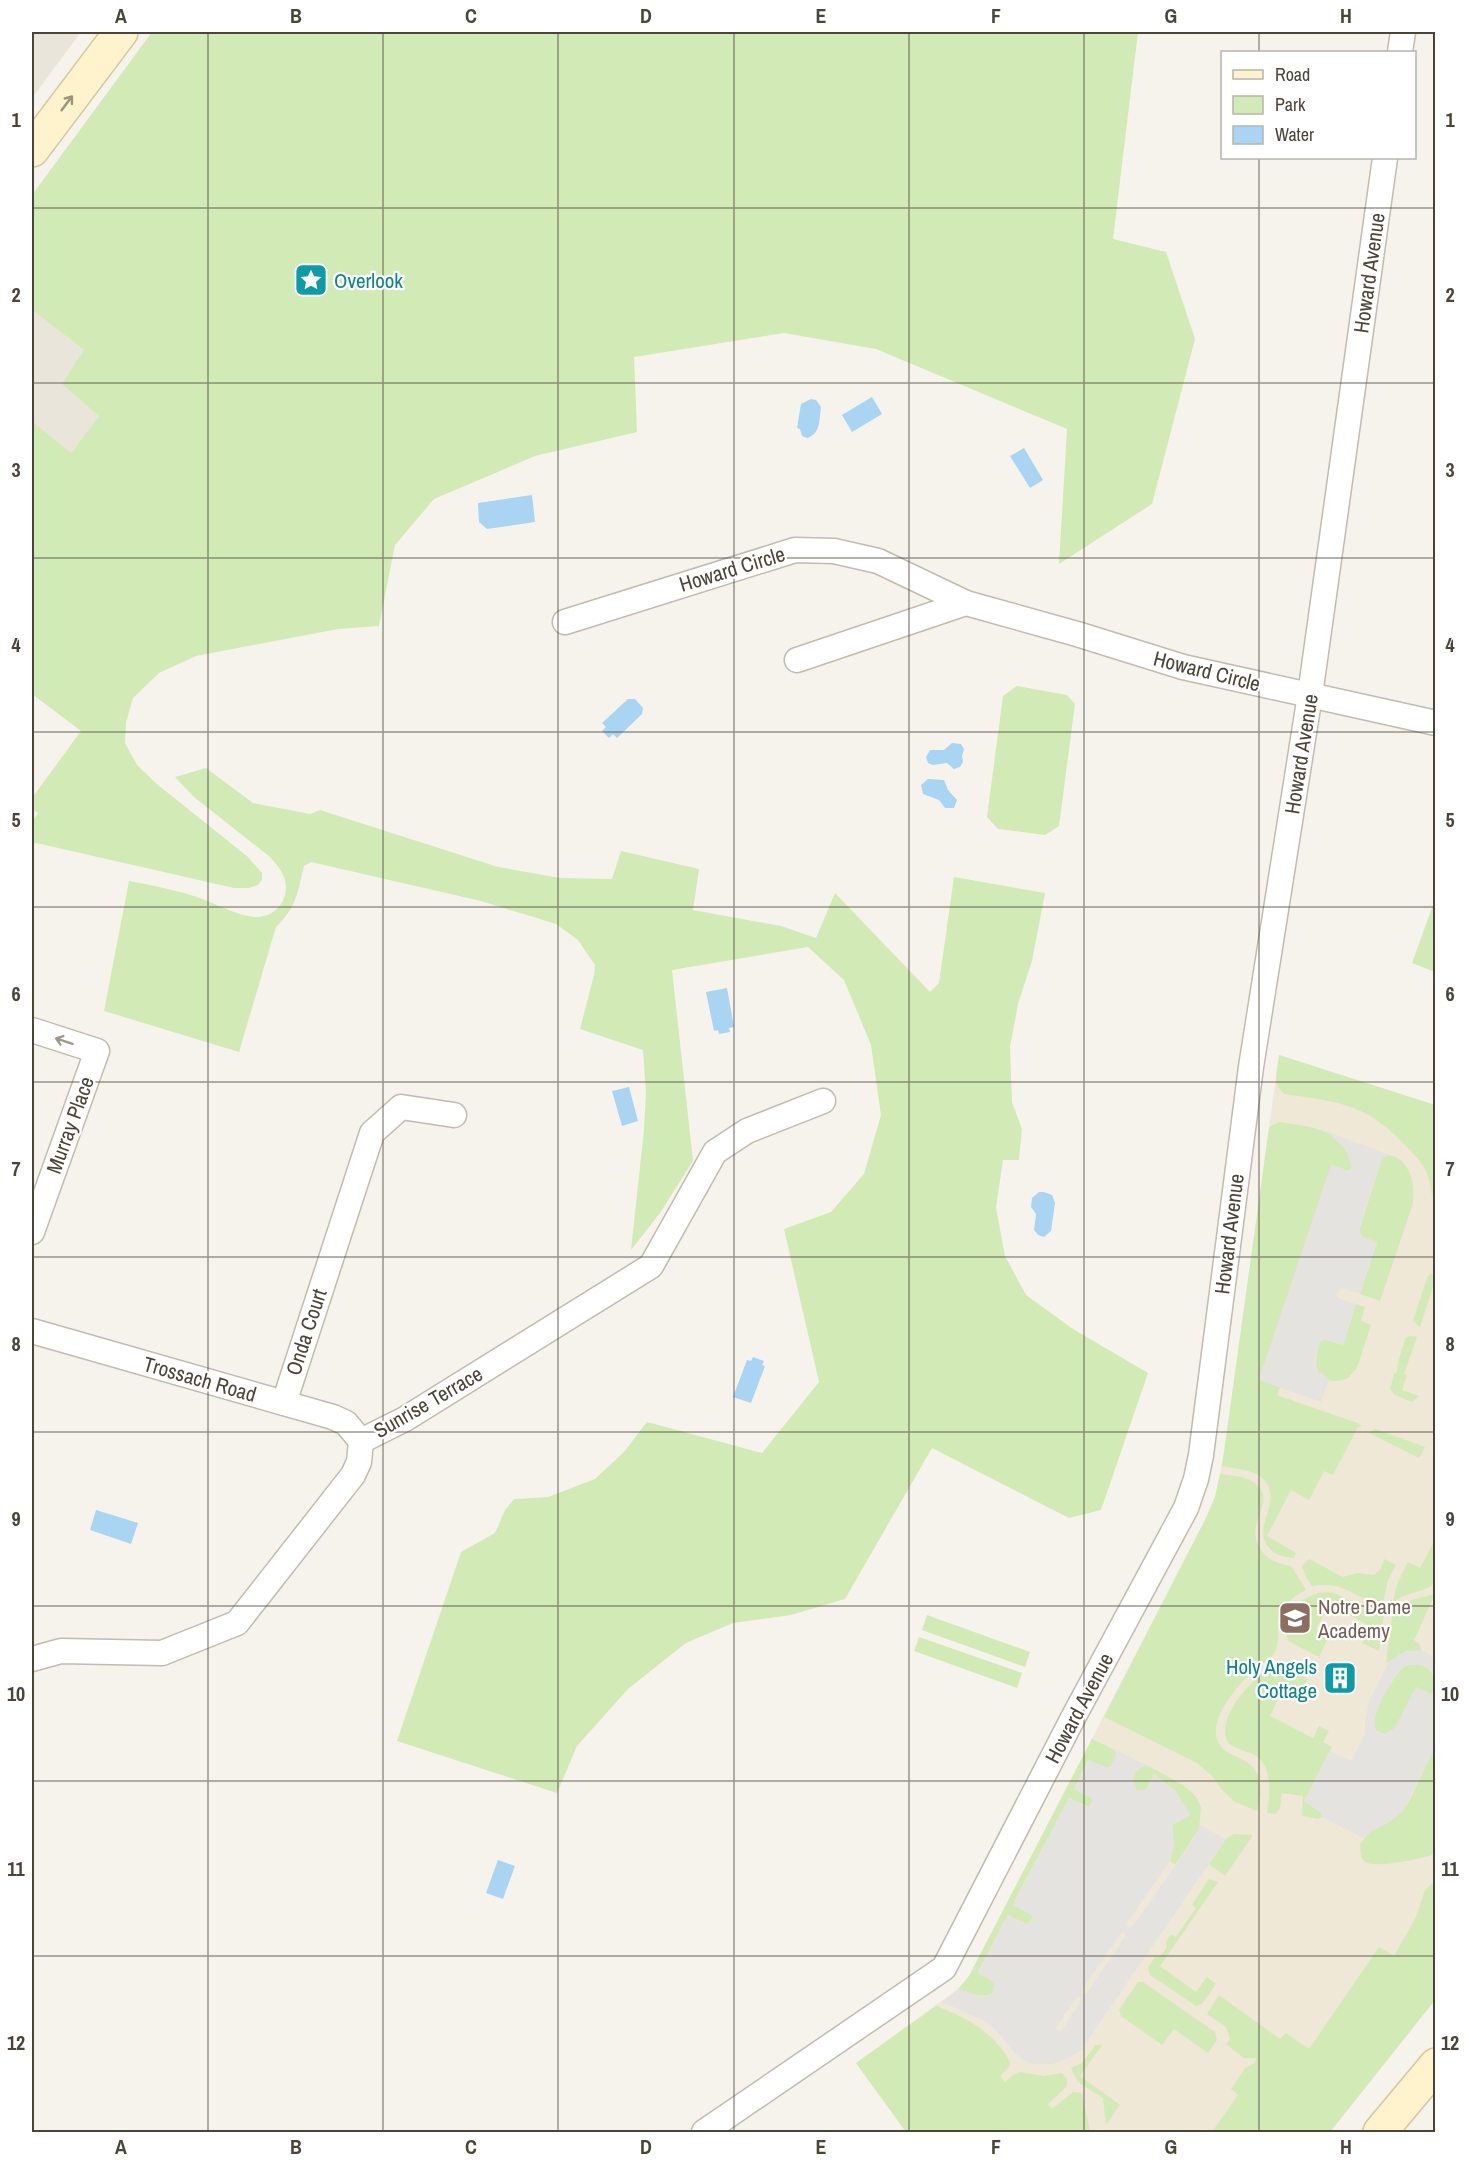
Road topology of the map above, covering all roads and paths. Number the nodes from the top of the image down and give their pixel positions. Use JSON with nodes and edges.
{"nodes":[{"id":1,"x":121,"y":32,"type":"edge"},
{"id":2,"x":1403,"y":32,"type":"edge"},
{"id":3,"x":1400,"y":51,"type":"edge"},
{"id":4,"x":32,"y":150,"type":"edge"},
{"id":5,"x":1385,"y":159,"type":"edge"},
{"id":6,"x":966,"y":603,"type":"junction"},
{"id":7,"x":565,"y":622,"type":"dead end"},
{"id":8,"x":797,"y":660,"type":"dead end"},
{"id":9,"x":1310,"y":695,"type":"junction"},
{"id":10,"x":1436,"y":723,"type":"edge"},
{"id":11,"x":32,"y":1030,"type":"edge"},
{"id":12,"x":823,"y":1101,"type":"dead end"},
{"id":13,"x":454,"y":1115,"type":"dead end"},
{"id":14,"x":32,"y":1232,"type":"edge"},
{"id":15,"x":32,"y":1331,"type":"edge"},
{"id":16,"x":284,"y":1403,"type":"junction"},
{"id":17,"x":361,"y":1441,"type":"junction"},
{"id":18,"x":32,"y":1642,"type":"edge"},
{"id":19,"x":61,"y":1651,"type":"junction"},
{"id":20,"x":32,"y":1659,"type":"edge"},
{"id":21,"x":1436,"y":2065,"type":"edge"},
{"id":22,"x":704,"y":2133,"type":"edge"},
{"id":23,"x":1380,"y":2133,"type":"edge"}],
"edges":[{"from":4,"to":1,"type":"main road","one_way":true},
{"from":2,"to":3,"type":"street"},
{"from":5,"to":9,"type":"street","name":"Howard Avenue"},
{"from":6,"to":7,"type":"street","name":"Howard Circle"},
{"from":6,"to":8,"type":"street"},
{"from":6,"to":9,"type":"street","name":"Howard Circle"},
{"from":9,"to":10,"type":"street","name":"Howard Circle"},
{"from":9,"to":22,"type":"street","name":"Howard Avenue"},
{"from":14,"to":11,"type":"street","name":"Murray Place","one_way":true},
{"from":12,"to":17,"type":"street","name":"Sunrise Terrace"},
{"from":13,"to":16,"type":"street","name":"Onda Court"},
{"from":15,"to":16,"type":"street","name":"Trossach Road"},
{"from":16,"to":17,"type":"street","name":"Trossach Road"},
{"from":17,"to":19,"type":"street","name":"Sunrise Terrace"},
{"from":18,"to":19,"type":"street"},
{"from":19,"to":20,"type":"street","name":"Sunrise Terrace"},
{"from":21,"to":23,"type":"main road"}]}
